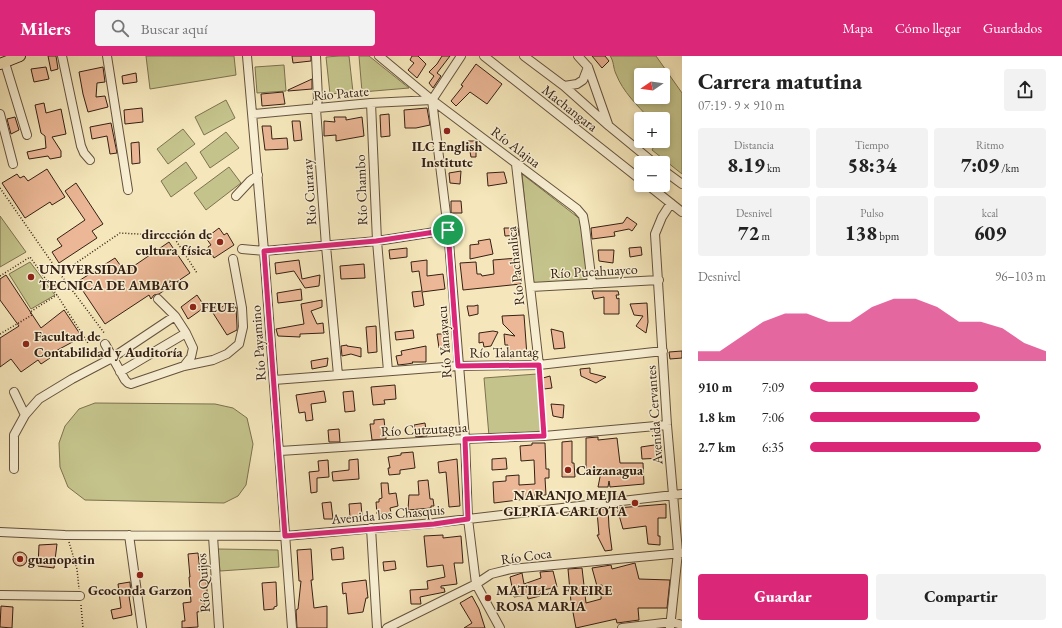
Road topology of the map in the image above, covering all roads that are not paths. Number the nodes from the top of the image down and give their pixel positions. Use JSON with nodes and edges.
{"nodes":[{"id":1,"x":20,"y":56,"type":"edge"},
{"id":2,"x":62,"y":56,"type":"edge"},
{"id":3,"x":107,"y":56,"type":"edge"},
{"id":4,"x":247,"y":56,"type":"edge"},
{"id":5,"x":316,"y":56,"type":"edge"},
{"id":6,"x":379,"y":56,"type":"edge"},
{"id":7,"x":461,"y":56,"type":"edge"},
{"id":8,"x":484,"y":56,"type":"edge"},
{"id":9,"x":524,"y":56,"type":"edge"},
{"id":10,"x":578,"y":56,"type":"edge"},
{"id":11,"x":2,"y":64,"type":"edge"},
{"id":12,"x":588,"y":67,"type":"junction"},
{"id":13,"x":564,"y":86,"type":"junction"},
{"id":14,"x":432,"y":100,"type":"junction"},
{"id":15,"x":371,"y":103,"type":"junction"},
{"id":16,"x":316,"y":109,"type":"junction"},
{"id":17,"x":0,"y":114,"type":"edge"},
{"id":18,"x":253,"y":114,"type":"junction"},
{"id":19,"x":609,"y":126,"type":"junction"},
{"id":20,"x":27,"y":135,"type":"dead end"},
{"id":21,"x":645,"y":156,"type":"edge"},
{"id":22,"x":90,"y":160,"type":"dead end"},
{"id":23,"x":13,"y":164,"type":"dead end"},
{"id":24,"x":516,"y":164,"type":"junction"},
{"id":25,"x":634,"y":174,"type":"edge"},
{"id":26,"x":258,"y":175,"type":"junction"},
{"id":27,"x":670,"y":175,"type":"edge"},
{"id":28,"x":682,"y":184,"type":"edge"},
{"id":29,"x":128,"y":190,"type":"dead end"},
{"id":30,"x":657,"y":192,"type":"edge"},
{"id":31,"x":236,"y":196,"type":"dead end"},
{"id":32,"x":671,"y":203,"type":"junction"},
{"id":33,"x":682,"y":212,"type":"edge"},
{"id":34,"x":448,"y":230,"type":"junction"},
{"id":35,"x":376,"y":241,"type":"junction"},
{"id":36,"x":326,"y":246,"type":"junction"},
{"id":37,"x":242,"y":249,"type":"dead end"},
{"id":38,"x":264,"y":251,"type":"junction"},
{"id":39,"x":233,"y":259,"type":"dead end"},
{"id":40,"x":659,"y":280,"type":"junction"},
{"id":41,"x":592,"y":284,"type":"junction"},
{"id":42,"x":531,"y":287,"type":"junction"},
{"id":43,"x":158,"y":298,"type":"dead end"},
{"id":44,"x":175,"y":316,"type":"junction"},
{"id":45,"x":186,"y":333,"type":"junction"},
{"id":46,"x":105,"y":344,"type":"dead end"},
{"id":47,"x":663,"y":351,"type":"junction"},
{"id":48,"x":112,"y":358,"type":"junction"},
{"id":49,"x":539,"y":365,"type":"junction"},
{"id":50,"x":184,"y":366,"type":"junction"},
{"id":51,"x":458,"y":366,"type":"junction"},
{"id":52,"x":388,"y":371,"type":"junction"},
{"id":53,"x":120,"y":372,"type":"junction"},
{"id":54,"x":338,"y":375,"type":"junction"},
{"id":55,"x":274,"y":380,"type":"junction"},
{"id":56,"x":14,"y":392,"type":"dead end"},
{"id":57,"x":25,"y":415,"type":"junction"},
{"id":58,"x":667,"y":425,"type":"junction"},
{"id":59,"x":465,"y":439,"type":"junction"},
{"id":60,"x":280,"y":451,"type":"junction"},
{"id":61,"x":14,"y":469,"type":"dead end"},
{"id":62,"x":678,"y":495,"type":"edge"},
{"id":63,"x":468,"y":519,"type":"junction"},
{"id":64,"x":371,"y":528,"type":"junction"},
{"id":65,"x":0,"y":532,"type":"edge"},
{"id":66,"x":129,"y":536,"type":"junction"},
{"id":67,"x":213,"y":536,"type":"junction"},
{"id":68,"x":285,"y":536,"type":"junction"},
{"id":69,"x":680,"y":552,"type":"edge"},
{"id":70,"x":476,"y":584,"type":"junction"},
{"id":71,"x":0,"y":595,"type":"edge"},
{"id":72,"x":80,"y":596,"type":"road end"},
{"id":73,"x":671,"y":625,"type":"edge"},
{"id":74,"x":682,"y":625,"type":"edge"},
{"id":75,"x":142,"y":628,"type":"edge"},
{"id":76,"x":219,"y":628,"type":"edge"},
{"id":77,"x":292,"y":628,"type":"edge"},
{"id":78,"x":377,"y":628,"type":"edge"},
{"id":79,"x":387,"y":628,"type":"edge"},
{"id":80,"x":500,"y":628,"type":"edge"},
{"id":81,"x":622,"y":628,"type":"edge"}],
"edges":[{"from":1,"to":11,"type":"main road"},
{"from":2,"to":22,"type":"street"},
{"from":3,"to":29,"type":"street"},
{"from":4,"to":18,"type":"street","name":"Río Payamino"},
{"from":5,"to":16,"type":"street","name":"Río Curaray"},
{"from":6,"to":14,"type":"street","name":"Río Alajua"},
{"from":7,"to":14,"type":"street"},
{"from":8,"to":25,"type":"street","name":"Machangara"},
{"from":9,"to":13,"type":"street","name":"Machangara"},
{"from":10,"to":12,"type":"street"},
{"from":11,"to":20,"type":"street"},
{"from":12,"to":13,"type":"street"},
{"from":12,"to":19,"type":"street"},
{"from":13,"to":19,"type":"street","name":"Machangara"},
{"from":14,"to":15,"type":"street","name":"Rio Patate"},
{"from":14,"to":24,"type":"street","name":"Río Alajua"},
{"from":14,"to":34,"type":"street","name":"Río Yanayacu"},
{"from":15,"to":16,"type":"street","name":"Rio Patate"},
{"from":15,"to":35,"type":"street","name":"Río Chambo"},
{"from":16,"to":18,"type":"street","name":"Rio Patate"},
{"from":16,"to":36,"type":"street","name":"Río Curaray"},
{"from":17,"to":23,"type":"street"},
{"from":18,"to":26,"type":"street","name":"Río Payamino"},
{"from":19,"to":21,"type":"street","name":"Machangara"},
{"from":24,"to":41,"type":"street","name":"Río Alajua"},
{"from":24,"to":42,"type":"street","name":"Río Pachanlica"},
{"from":26,"to":31,"type":"street"},
{"from":26,"to":38,"type":"street","name":"Río Payamino"},
{"from":27,"to":28,"type":"street"},
{"from":30,"to":32,"type":"street"},
{"from":32,"to":33,"type":"street"},
{"from":32,"to":40,"type":"street","name":"Avenida Cervantes"},
{"from":34,"to":35,"type":"street"},
{"from":34,"to":51,"type":"street","name":"Río Yanayacu"},
{"from":35,"to":36,"type":"street"},
{"from":35,"to":52,"type":"street","name":"Río Chambo"},
{"from":36,"to":38,"type":"street"},
{"from":36,"to":54,"type":"street","name":"Río Curaray"},
{"from":37,"to":38,"type":"street"},
{"from":38,"to":55,"type":"street","name":"Río Payamino"},
{"from":39,"to":50,"type":"street"},
{"from":40,"to":41,"type":"street","name":"Río Pucahuayco"},
{"from":40,"to":47,"type":"street","name":"Avenida Cervantes"},
{"from":41,"to":42,"type":"street","name":"Río Pucahuayco"},
{"from":42,"to":49,"type":"street","name":"Río Pachanlica"},
{"from":43,"to":44,"type":"street"},
{"from":44,"to":45,"type":"street"},
{"from":44,"to":48,"type":"street"},
{"from":45,"to":50,"type":"street"},
{"from":45,"to":53,"type":"street"},
{"from":46,"to":48,"type":"street"},
{"from":47,"to":49,"type":"street","name":"Río Talantag"},
{"from":47,"to":58,"type":"street","name":"Avenida Cervantes"},
{"from":48,"to":53,"type":"street"},
{"from":48,"to":57,"type":"street"},
{"from":49,"to":51,"type":"street","name":"Río Talantag"},
{"from":50,"to":53,"type":"street"},
{"from":51,"to":52,"type":"street","name":"Río Talantag"},
{"from":51,"to":59,"type":"street","name":"Río Yanayacu"},
{"from":52,"to":54,"type":"street","name":"Río Talantag"},
{"from":54,"to":55,"type":"street","name":"Río Talantag"},
{"from":55,"to":60,"type":"street","name":"Río Payamino"},
{"from":56,"to":57,"type":"street"},
{"from":57,"to":61,"type":"street"},
{"from":58,"to":59,"type":"street","name":"Río Cutzutagua"},
{"from":58,"to":62,"type":"street","name":"Avenida Cervantes"},
{"from":59,"to":60,"type":"street","name":"Río Cutzutagua"},
{"from":59,"to":63,"type":"street","name":"Río Yanayacu"},
{"from":60,"to":68,"type":"street","name":"Río Payamino"},
{"from":62,"to":63,"type":"street","name":"Avenida los Chasquis"},
{"from":62,"to":69,"type":"street","name":"Avenida Cervantes"},
{"from":63,"to":64,"type":"street","name":"Avenida los Chasquis"},
{"from":63,"to":70,"type":"street","name":"Río Yanayacu"},
{"from":64,"to":68,"type":"street","name":"Avenida los Chasquis"},
{"from":64,"to":78,"type":"street"},
{"from":65,"to":66,"type":"street","name":"Avenida los Chasquis"},
{"from":66,"to":67,"type":"street","name":"Avenida los Chasquis"},
{"from":66,"to":75,"type":"street"},
{"from":67,"to":68,"type":"street","name":"Avenida los Chasquis"},
{"from":67,"to":76,"type":"street","name":"Río Quijos"},
{"from":68,"to":77,"type":"street","name":"Río Payamino"},
{"from":69,"to":70,"type":"street","name":"Río Coca"},
{"from":69,"to":73,"type":"street","name":"Avenida Cervantes"},
{"from":70,"to":79,"type":"street","name":"Río Coca"},
{"from":70,"to":80,"type":"street","name":"Río Yanayacu"},
{"from":71,"to":72,"type":"street"},
{"from":73,"to":74,"type":"street"},
{"from":73,"to":81,"type":"street"}]}
